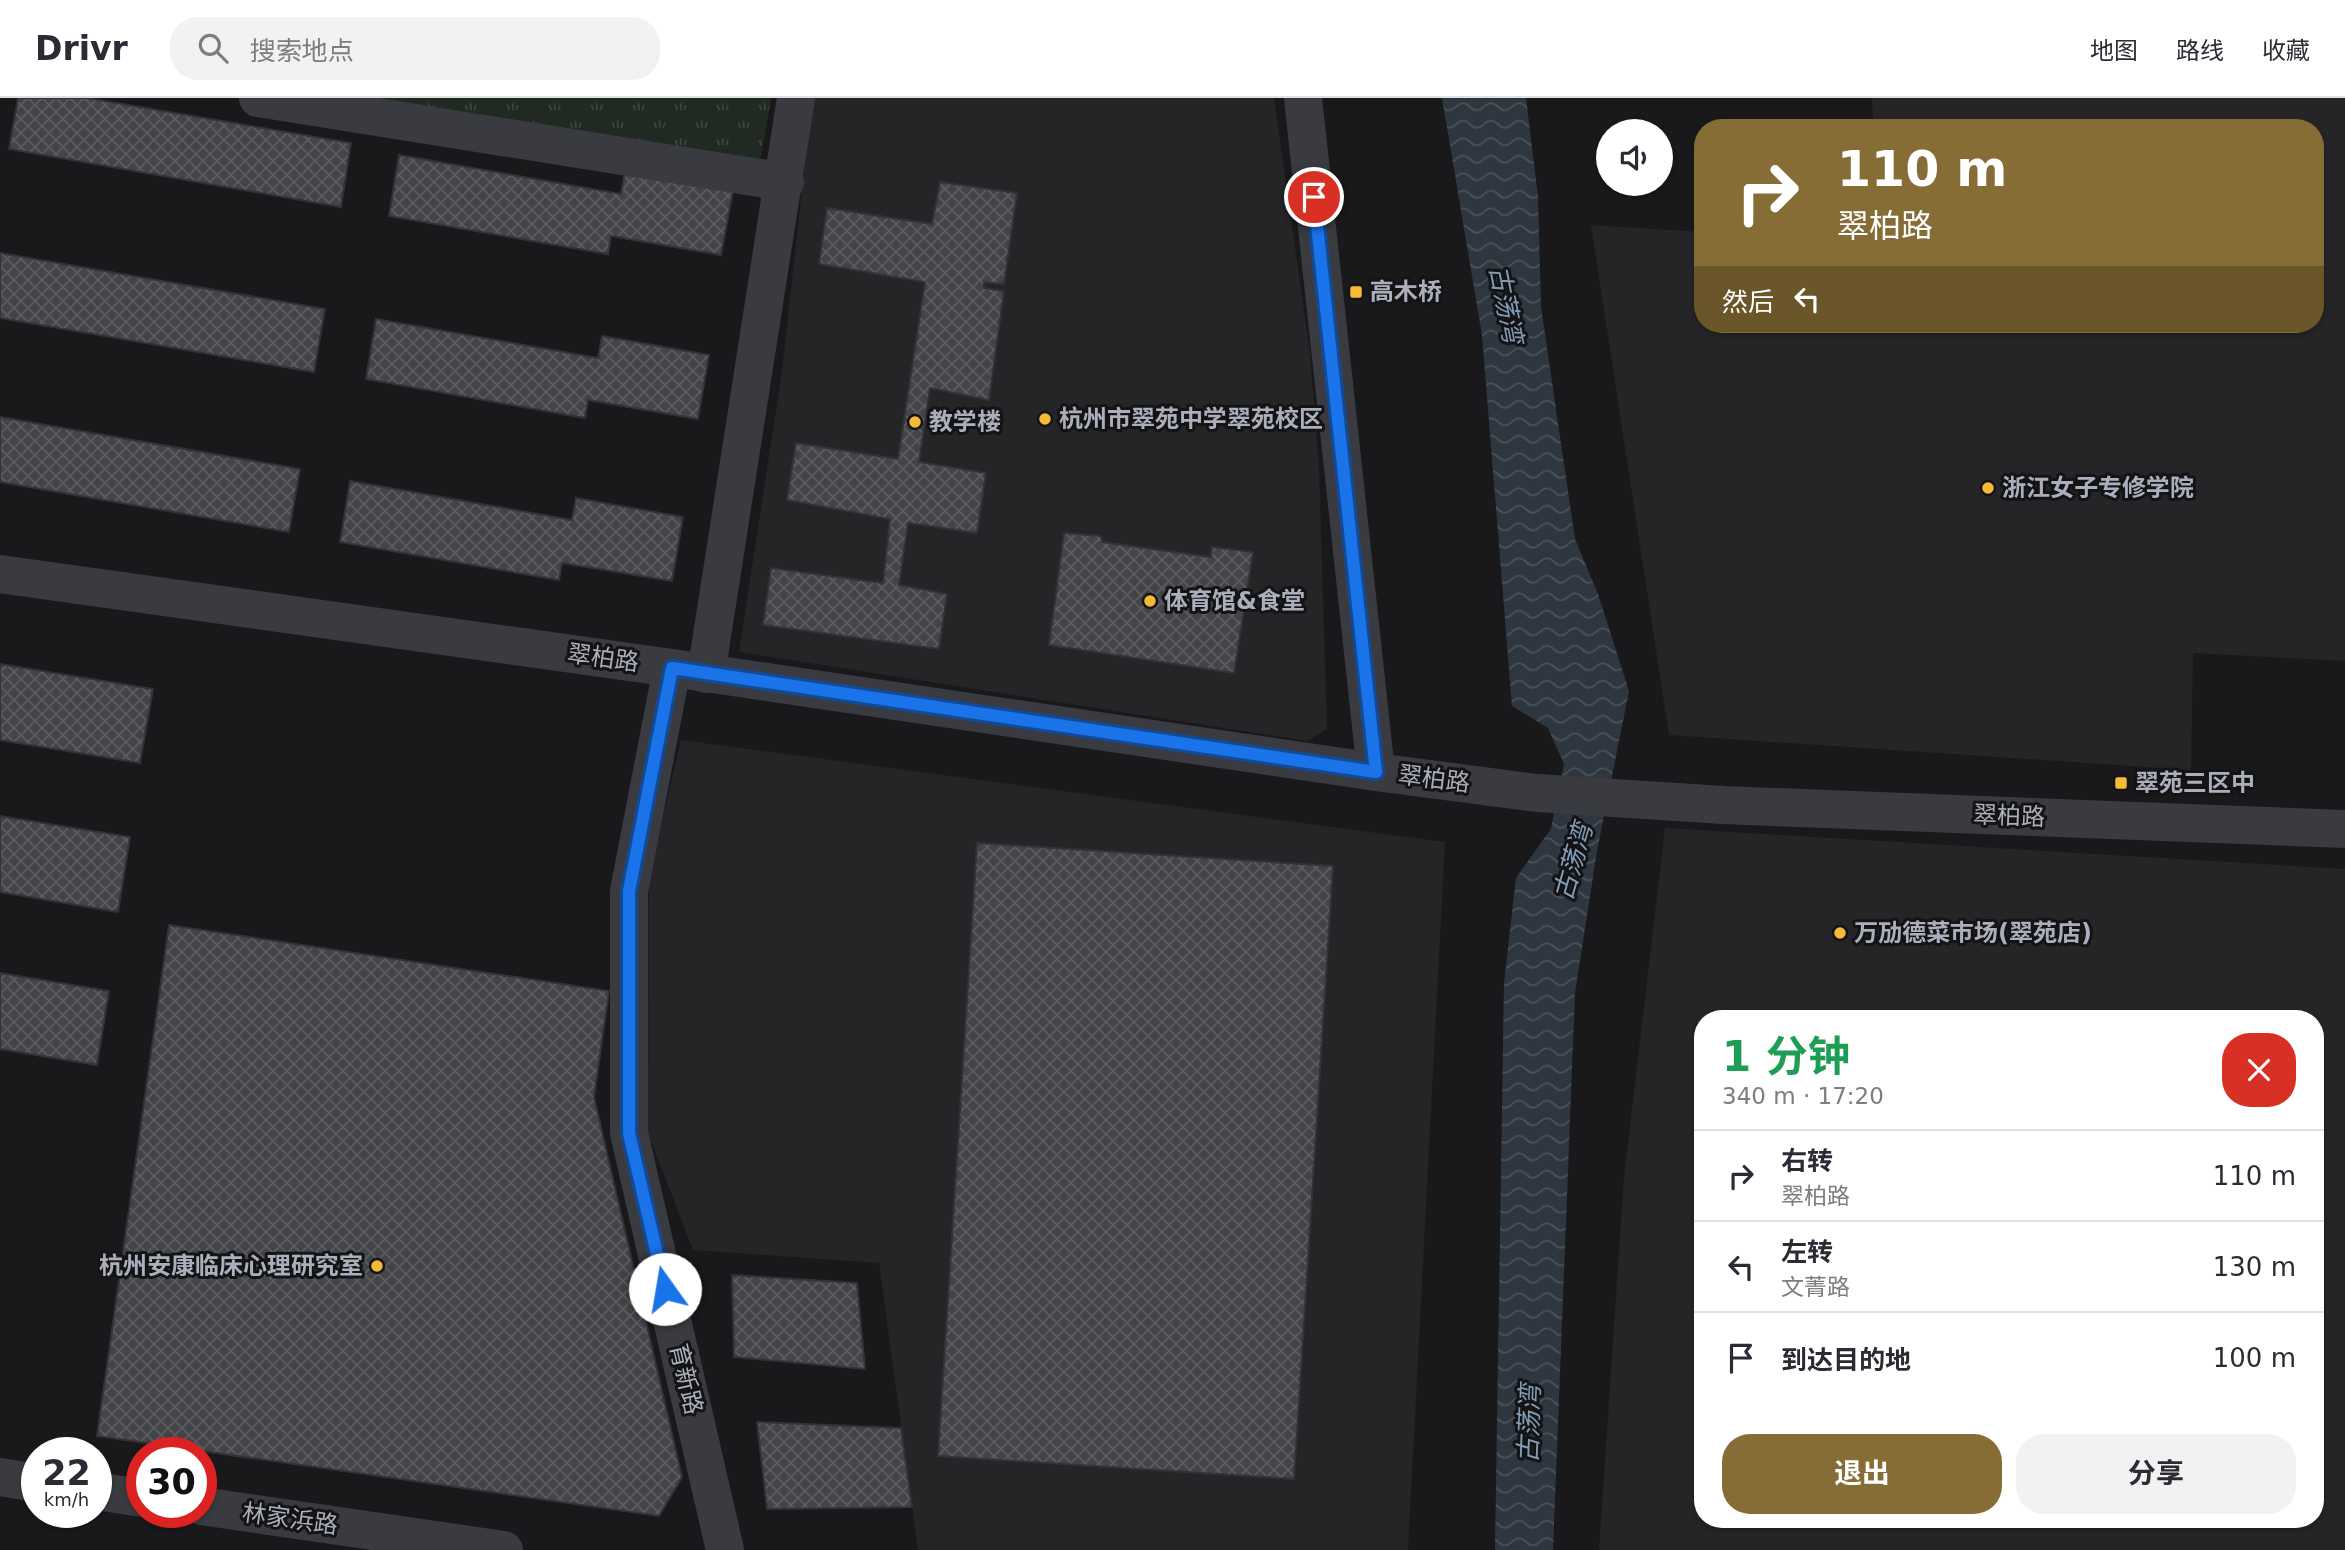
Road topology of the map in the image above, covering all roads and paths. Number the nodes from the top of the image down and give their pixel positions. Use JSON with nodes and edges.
{"nodes":[{"id":1,"x":258,"y":98,"type":"edge"},
{"id":2,"x":796,"y":98,"type":"edge"},
{"id":3,"x":1303,"y":98,"type":"edge"},
{"id":4,"x":785,"y":182,"type":"junction"},
{"id":5,"x":0,"y":575,"type":"edge"},
{"id":6,"x":689,"y":671,"type":"junction"},
{"id":7,"x":1376,"y":772,"type":"junction"},
{"id":8,"x":2345,"y":830,"type":"edge"},
{"id":9,"x":0,"y":1478,"type":"edge"},
{"id":10,"x":21,"y":1481,"type":"edge"},
{"id":11,"x":217,"y":1508,"type":"edge"},
{"id":12,"x":504,"y":1550,"type":"edge"},
{"id":13,"x":725,"y":1550,"type":"edge"}],
"edges":[{"from":1,"to":4,"type":"street"},
{"from":2,"to":4,"type":"street","name":"育新路"},
{"from":3,"to":7,"type":"street"},
{"from":4,"to":6,"type":"street","name":"育新路"},
{"from":5,"to":6,"type":"street","name":"翠柏路"},
{"from":6,"to":7,"type":"street","name":"翠柏路"},
{"from":6,"to":13,"type":"street","name":"育新路"},
{"from":7,"to":8,"type":"street","name":"翠柏路"},
{"from":9,"to":10,"type":"street"},
{"from":11,"to":12,"type":"street","name":"林家浜路"}]}
